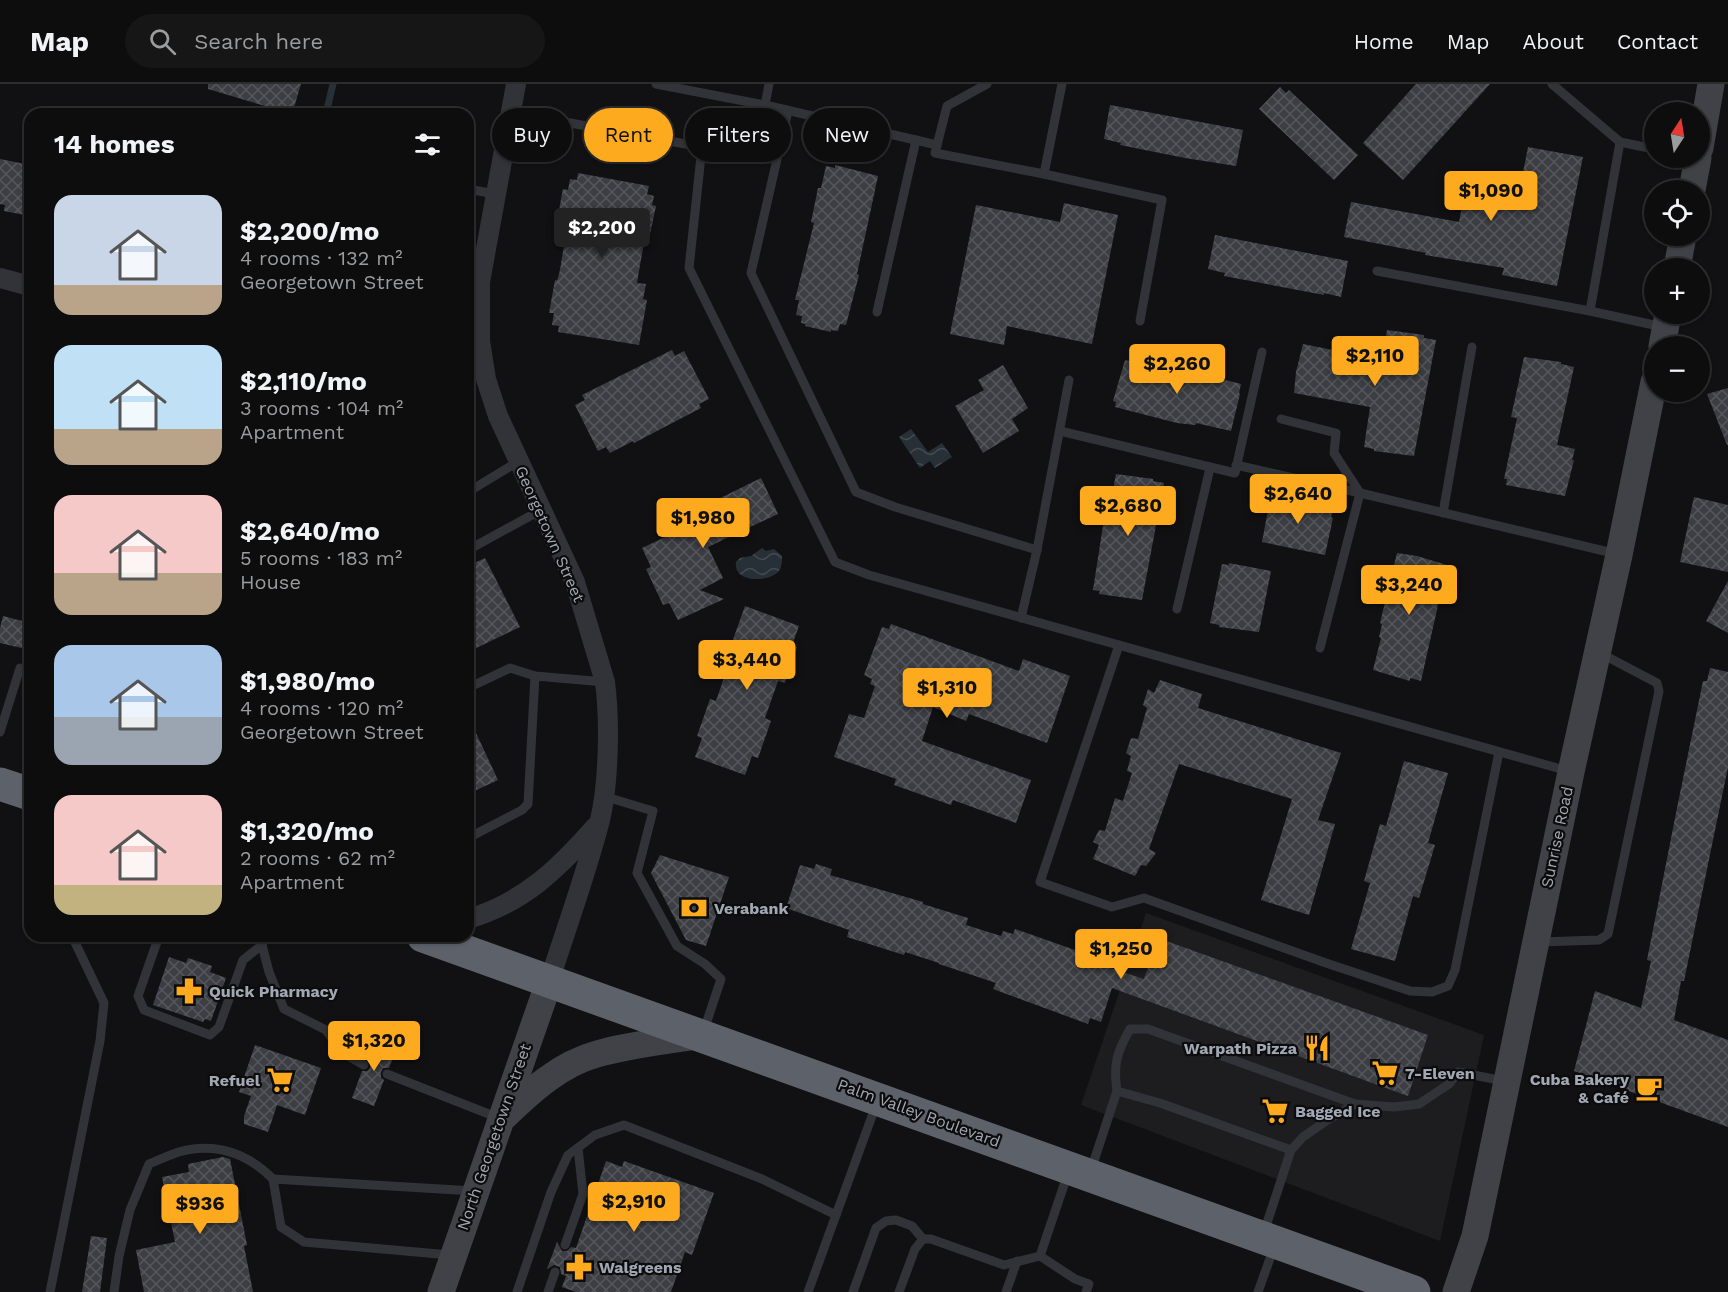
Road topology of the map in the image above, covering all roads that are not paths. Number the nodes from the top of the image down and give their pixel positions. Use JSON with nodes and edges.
{"nodes":[{"id":1,"x":516,"y":84,"type":"edge"},
{"id":2,"x":656,"y":84,"type":"edge"},
{"id":3,"x":769,"y":84,"type":"edge"},
{"id":4,"x":987,"y":84,"type":"edge"},
{"id":5,"x":1062,"y":84,"type":"edge"},
{"id":6,"x":1552,"y":84,"type":"edge"},
{"id":7,"x":1711,"y":84,"type":"edge"},
{"id":8,"x":1708,"y":102,"type":"edge"},
{"id":9,"x":765,"y":105,"type":"junction"},
{"id":10,"x":510,"y":108,"type":"edge"},
{"id":11,"x":776,"y":108,"type":"edge"},
{"id":12,"x":791,"y":112,"type":"edge"},
{"id":13,"x":572,"y":123,"type":"edge"},
{"id":14,"x":916,"y":140,"type":"junction"},
{"id":15,"x":1620,"y":142,"type":"junction"},
{"id":16,"x":937,"y":145,"type":"junction"},
{"id":17,"x":1644,"y":146,"type":"edge"},
{"id":18,"x":500,"y":162,"type":"edge"},
{"id":19,"x":776,"y":162,"type":"edge"},
{"id":20,"x":1044,"y":174,"type":"junction"},
{"id":21,"x":474,"y":190,"type":"edge"},
{"id":22,"x":495,"y":194,"type":"junction"},
{"id":23,"x":1377,"y":271,"type":"dead end"},
{"id":24,"x":0,"y":278,"type":"edge"},
{"id":25,"x":24,"y":284,"type":"edge"},
{"id":26,"x":1590,"y":311,"type":"junction"},
{"id":27,"x":877,"y":312,"type":"dead end"},
{"id":28,"x":1140,"y":321,"type":"dead end"},
{"id":29,"x":1665,"y":329,"type":"edge"},
{"id":30,"x":1472,"y":347,"type":"dead end"},
{"id":31,"x":1262,"y":352,"type":"dead end"},
{"id":32,"x":1069,"y":380,"type":"dead end"},
{"id":33,"x":1650,"y":402,"type":"edge"},
{"id":34,"x":1281,"y":419,"type":"dead end"},
{"id":35,"x":1060,"y":431,"type":"junction"},
{"id":36,"x":519,"y":461,"type":"junction"},
{"id":37,"x":1236,"y":465,"type":"junction"},
{"id":38,"x":1210,"y":468,"type":"junction"},
{"id":39,"x":474,"y":488,"type":"edge"},
{"id":40,"x":1360,"y":493,"type":"junction"},
{"id":41,"x":541,"y":510,"type":"junction"},
{"id":42,"x":1443,"y":513,"type":"junction"},
{"id":43,"x":474,"y":547,"type":"edge"},
{"id":44,"x":1037,"y":550,"type":"junction"},
{"id":45,"x":1619,"y":555,"type":"junction"},
{"id":46,"x":1177,"y":609,"type":"dead end"},
{"id":47,"x":1022,"y":618,"type":"junction"},
{"id":48,"x":1119,"y":645,"type":"junction"},
{"id":49,"x":1320,"y":648,"type":"dead end"},
{"id":50,"x":1597,"y":652,"type":"junction"},
{"id":51,"x":20,"y":668,"type":"dead end"},
{"id":52,"x":535,"y":676,"type":"junction"},
{"id":53,"x":605,"y":682,"type":"junction"},
{"id":54,"x":474,"y":685,"type":"edge"},
{"id":55,"x":0,"y":732,"type":"edge"},
{"id":56,"x":1499,"y":752,"type":"junction"},
{"id":57,"x":1570,"y":772,"type":"junction"},
{"id":58,"x":0,"y":784,"type":"edge"},
{"id":59,"x":24,"y":793,"type":"edge"},
{"id":60,"x":603,"y":796,"type":"junction"},
{"id":61,"x":599,"y":823,"type":"junction"},
{"id":62,"x":474,"y":835,"type":"edge"},
{"id":63,"x":474,"y":917,"type":"edge"},
{"id":64,"x":75,"y":942,"type":"edge"},
{"id":65,"x":157,"y":942,"type":"edge"},
{"id":66,"x":262,"y":942,"type":"edge"},
{"id":67,"x":264,"y":942,"type":"edge"},
{"id":68,"x":439,"y":942,"type":"edge"},
{"id":69,"x":1535,"y":942,"type":"junction"},
{"id":70,"x":549,"y":982,"type":"junction"},
{"id":71,"x":702,"y":1035,"type":"junction"},
{"id":72,"x":364,"y":1065,"type":"dead end"},
{"id":73,"x":387,"y":1074,"type":"dead end"},
{"id":74,"x":1506,"y":1081,"type":"junction"},
{"id":75,"x":1117,"y":1091,"type":"junction"},
{"id":76,"x":879,"y":1099,"type":"junction"},
{"id":77,"x":1355,"y":1104,"type":"junction"},
{"id":78,"x":501,"y":1119,"type":"junction"},
{"id":79,"x":578,"y":1148,"type":"junction"},
{"id":80,"x":1291,"y":1150,"type":"junction"},
{"id":81,"x":1079,"y":1171,"type":"junction"},
{"id":82,"x":273,"y":1179,"type":"junction"},
{"id":83,"x":476,"y":1191,"type":"junction"},
{"id":84,"x":836,"y":1215,"type":"junction"},
{"id":85,"x":923,"y":1239,"type":"junction"},
{"id":86,"x":1269,"y":1240,"type":"junction"},
{"id":87,"x":566,"y":1245,"type":"dead end"},
{"id":88,"x":454,"y":1255,"type":"junction"},
{"id":89,"x":1040,"y":1256,"type":"junction"},
{"id":90,"x":1017,"y":1261,"type":"junction"},
{"id":91,"x":555,"y":1272,"type":"dead end"},
{"id":92,"x":443,"y":1291,"type":"edge"},
{"id":93,"x":50,"y":1292,"type":"edge"},
{"id":94,"x":114,"y":1292,"type":"edge"},
{"id":95,"x":517,"y":1292,"type":"edge"},
{"id":96,"x":548,"y":1292,"type":"edge"},
{"id":97,"x":808,"y":1292,"type":"edge"},
{"id":98,"x":853,"y":1292,"type":"edge"},
{"id":99,"x":899,"y":1292,"type":"edge"},
{"id":100,"x":1006,"y":1292,"type":"edge"},
{"id":101,"x":1086,"y":1292,"type":"edge"},
{"id":102,"x":1258,"y":1292,"type":"edge"},
{"id":103,"x":1414,"y":1292,"type":"edge"},
{"id":104,"x":1456,"y":1292,"type":"edge"}],
"edges":[{"from":1,"to":10,"type":"street","name":"Georgetown Street"},
{"from":2,"to":9,"type":"lane"},
{"from":3,"to":9,"type":"lane"},
{"from":4,"to":16,"type":"lane"},
{"from":5,"to":20,"type":"lane"},
{"from":6,"to":15,"type":"lane"},
{"from":7,"to":8,"type":"main road"},
{"from":9,"to":11,"type":"lane"},
{"from":12,"to":14,"type":"lane"},
{"from":13,"to":47,"type":"lane"},
{"from":14,"to":16,"type":"lane"},
{"from":14,"to":27,"type":"lane"},
{"from":15,"to":17,"type":"lane"},
{"from":15,"to":26,"type":"lane"},
{"from":16,"to":20,"type":"lane"},
{"from":18,"to":22,"type":"street","name":"Georgetown Street"},
{"from":19,"to":44,"type":"lane"},
{"from":20,"to":28,"type":"lane"},
{"from":21,"to":22,"type":"lane"},
{"from":22,"to":36,"type":"street","name":"Georgetown Street"},
{"from":23,"to":26,"type":"lane"},
{"from":24,"to":25,"type":"street"},
{"from":26,"to":29,"type":"lane"},
{"from":30,"to":42,"type":"lane"},
{"from":31,"to":37,"type":"lane"},
{"from":32,"to":35,"type":"lane"},
{"from":33,"to":45,"type":"main road","name":"Sunrise Road"},
{"from":34,"to":40,"type":"lane"},
{"from":35,"to":38,"type":"lane"},
{"from":35,"to":44,"type":"lane"},
{"from":36,"to":39,"type":"lane"},
{"from":36,"to":41,"type":"street","name":"Georgetown Street"},
{"from":37,"to":38,"type":"lane"},
{"from":37,"to":40,"type":"lane"},
{"from":38,"to":46,"type":"lane"},
{"from":40,"to":42,"type":"lane"},
{"from":40,"to":49,"type":"lane"},
{"from":41,"to":43,"type":"lane"},
{"from":41,"to":53,"type":"street","name":"Georgetown Street"},
{"from":42,"to":45,"type":"lane"},
{"from":44,"to":47,"type":"lane"},
{"from":45,"to":50,"type":"main road","name":"Sunrise Road"},
{"from":47,"to":48,"type":"lane"},
{"from":48,"to":56,"type":"lane"},
{"from":48,"to":56,"type":"lane"},
{"from":50,"to":57,"type":"main road","name":"Sunrise Road"},
{"from":50,"to":69,"type":"lane"},
{"from":51,"to":55,"type":"lane"},
{"from":52,"to":53,"type":"lane"},
{"from":52,"to":54,"type":"lane"},
{"from":52,"to":62,"type":"lane"},
{"from":53,"to":60,"type":"street","name":"Georgetown Street"},
{"from":56,"to":57,"type":"lane"},
{"from":57,"to":69,"type":"main road","name":"Sunrise Road"},
{"from":58,"to":59,"type":"highway"},
{"from":60,"to":61,"type":"street","name":"Georgetown Street"},
{"from":60,"to":71,"type":"lane"},
{"from":61,"to":63,"type":"street"},
{"from":61,"to":70,"type":"street","name":"Georgetown Street"},
{"from":64,"to":93,"type":"lane"},
{"from":65,"to":66,"type":"lane"},
{"from":67,"to":72,"type":"lane"},
{"from":68,"to":70,"type":"highway","name":"Palm Valley Boulevard"},
{"from":69,"to":74,"type":"main road","name":"Sunrise Road"},
{"from":70,"to":71,"type":"highway","name":"Palm Valley Boulevard"},
{"from":70,"to":78,"type":"main road","name":"North Georgetown Street"},
{"from":71,"to":76,"type":"highway","name":"Palm Valley Boulevard"},
{"from":71,"to":78,"type":"main road"},
{"from":73,"to":78,"type":"lane"},
{"from":74,"to":77,"type":"lane"},
{"from":74,"to":104,"type":"main road","name":"Sunrise Road"},
{"from":75,"to":77,"type":"lane"},
{"from":75,"to":80,"type":"lane"},
{"from":75,"to":81,"type":"lane"},
{"from":76,"to":81,"type":"highway","name":"Palm Valley Boulevard"},
{"from":76,"to":84,"type":"lane"},
{"from":77,"to":80,"type":"lane"},
{"from":78,"to":83,"type":"main road","name":"North Georgetown Street"},
{"from":79,"to":84,"type":"lane"},
{"from":79,"to":87,"type":"lane"},
{"from":79,"to":95,"type":"lane"},
{"from":80,"to":86,"type":"lane"},
{"from":81,"to":86,"type":"highway","name":"Palm Valley Boulevard"},
{"from":81,"to":89,"type":"lane"},
{"from":82,"to":83,"type":"lane"},
{"from":82,"to":88,"type":"lane"},
{"from":82,"to":94,"type":"lane"},
{"from":83,"to":88,"type":"main road","name":"North Georgetown Street"},
{"from":84,"to":97,"type":"lane"},
{"from":85,"to":90,"type":"lane"},
{"from":85,"to":98,"type":"lane"},
{"from":85,"to":99,"type":"lane"},
{"from":86,"to":102,"type":"lane"},
{"from":86,"to":103,"type":"highway","name":"Palm Valley Boulevard"},
{"from":88,"to":92,"type":"main road","name":"North Georgetown Street"},
{"from":89,"to":90,"type":"lane"},
{"from":89,"to":101,"type":"lane"},
{"from":90,"to":100,"type":"lane"},
{"from":91,"to":96,"type":"lane"}]}
